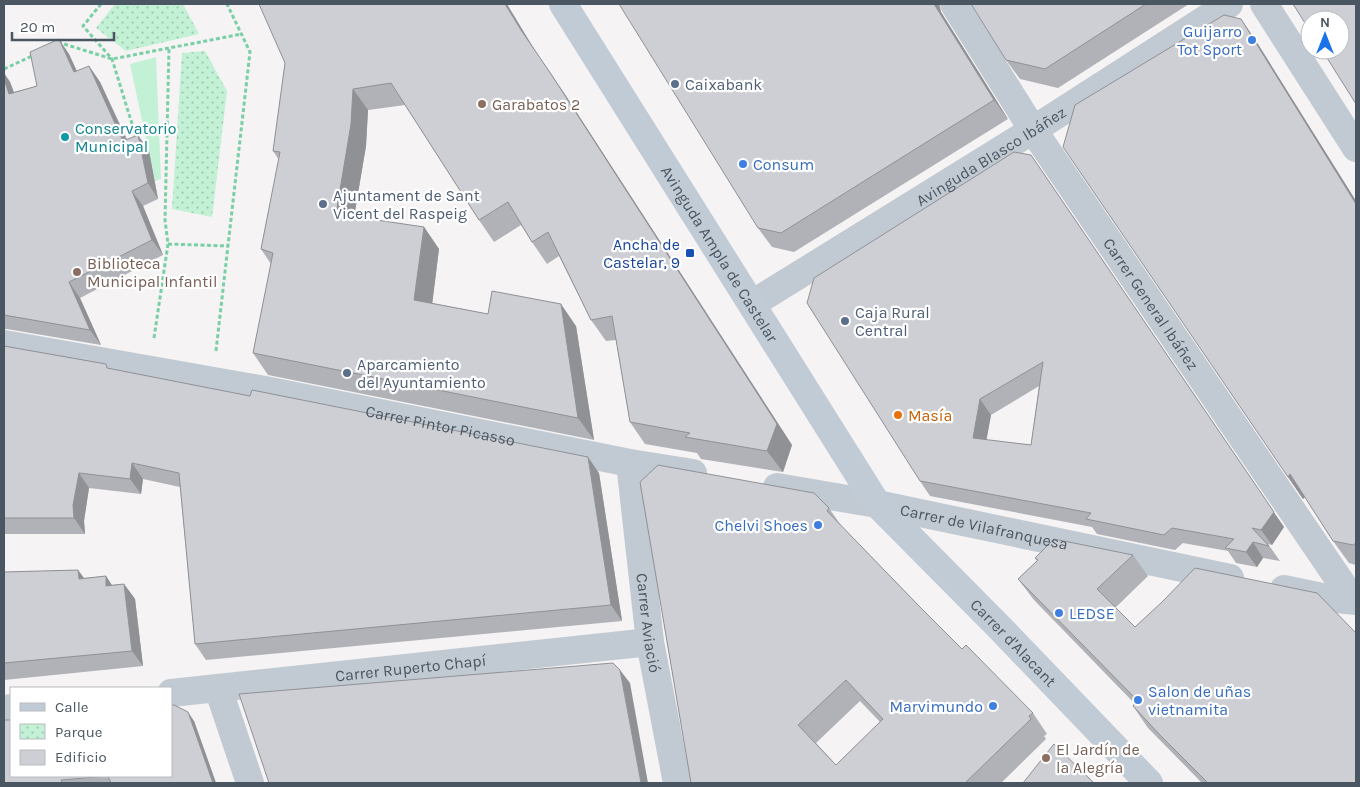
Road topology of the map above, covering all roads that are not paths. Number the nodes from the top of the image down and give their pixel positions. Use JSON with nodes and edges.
{"nodes":[{"id":1,"x":563,"y":4,"type":"edge"},
{"id":2,"x":954,"y":4,"type":"edge"},
{"id":3,"x":1229,"y":4,"type":"edge"},
{"id":4,"x":1264,"y":4,"type":"edge"},
{"id":5,"x":1033,"y":130,"type":"junction"},
{"id":6,"x":1356,"y":148,"type":"edge"},
{"id":7,"x":752,"y":304,"type":"junction"},
{"id":8,"x":4,"y":344,"type":"edge"},
{"id":9,"x":630,"y":463,"type":"junction"},
{"id":10,"x":717,"y":477,"type":"edge"},
{"id":11,"x":756,"y":484,"type":"edge"},
{"id":12,"x":877,"y":504,"type":"junction"},
{"id":13,"x":1355,"y":601,"type":"edge"},
{"id":14,"x":650,"y":642,"type":"junction"},
{"id":15,"x":218,"y":688,"type":"junction"},
{"id":16,"x":172,"y":692,"type":"edge"},
{"id":17,"x":250,"y":783,"type":"edge"},
{"id":18,"x":677,"y":783,"type":"edge"},
{"id":19,"x":1149,"y":783,"type":"edge"}],
"edges":[{"from":1,"to":7,"type":"main road","name":"Avinguda Ampla de Castelar"},
{"from":2,"to":5,"type":"street","name":"Carrer General Ibáñez"},
{"from":3,"to":5,"type":"street","name":"Avinguda Blasco Ibáñez"},
{"from":4,"to":6,"type":"street"},
{"from":5,"to":7,"type":"street","name":"Avinguda Blasco Ibáñez"},
{"from":5,"to":13,"type":"street","name":"Carrer General Ibáñez"},
{"from":7,"to":12,"type":"main road","name":"Avinguda Ampla de Castelar"},
{"from":8,"to":9,"type":"street","name":"Carrer Pintor Picasso"},
{"from":9,"to":10,"type":"street","name":"Carrer Pintor Picasso"},
{"from":9,"to":14,"type":"street","name":"Carrer Aviació"},
{"from":11,"to":12,"type":"street"},
{"from":12,"to":13,"type":"street","name":"Carrer de Vilafranquesa"},
{"from":12,"to":19,"type":"main road","name":"Carrer d'Alacant"},
{"from":14,"to":15,"type":"street","name":"Carrer Ruperto Chapí"},
{"from":14,"to":18,"type":"street","name":"Carrer Aviació"},
{"from":15,"to":16,"type":"street","name":"Carrer Ruperto Chapí"},
{"from":15,"to":17,"type":"street"}]}
